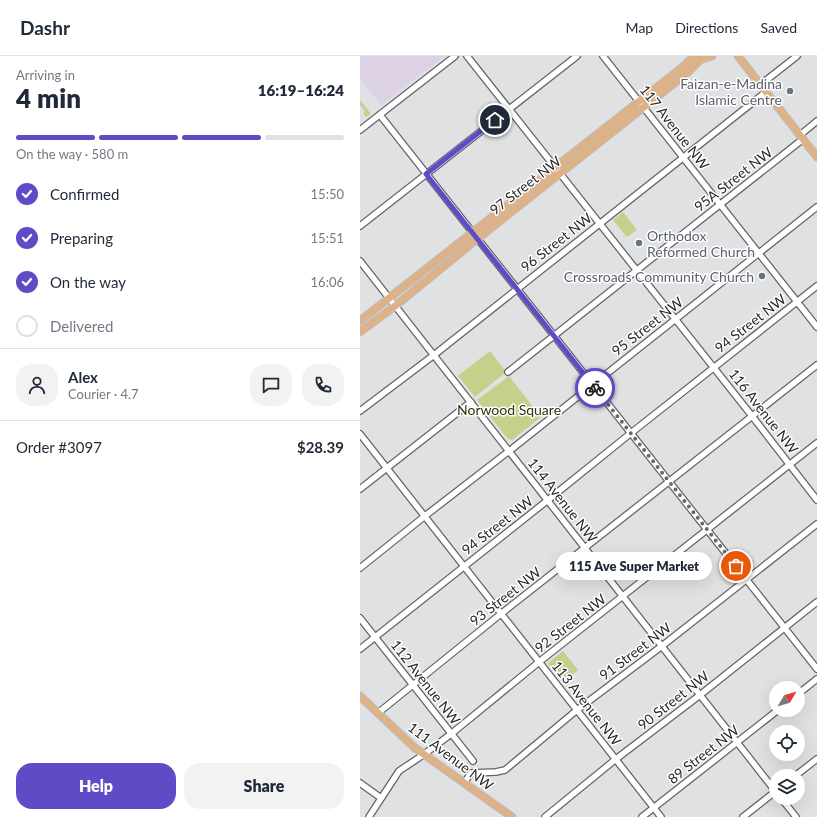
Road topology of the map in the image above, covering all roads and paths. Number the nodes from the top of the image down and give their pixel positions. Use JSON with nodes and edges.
{"nodes":[{"id":1,"x":455,"y":56,"type":"edge"},
{"id":2,"x":468,"y":56,"type":"edge"},
{"id":3,"x":577,"y":56,"type":"edge"},
{"id":4,"x":603,"y":56,"type":"edge"},
{"id":5,"x":712,"y":56,"type":"edge"},
{"id":6,"x":738,"y":56,"type":"edge"},
{"id":7,"x":797,"y":56,"type":"edge"},
{"id":8,"x":700,"y":57,"type":"edge"},
{"id":9,"x":760,"y":84,"type":"junction"},
{"id":10,"x":766,"y":92,"type":"junction"},
{"id":11,"x":641,"y":104,"type":"junction"},
{"id":12,"x":509,"y":109,"type":"junction"},
{"id":13,"x":380,"y":115,"type":"junction"},
{"id":14,"x":817,"y":121,"type":"edge"},
{"id":15,"x":360,"y":130,"type":"edge"},
{"id":16,"x":801,"y":137,"type":"junction"},
{"id":17,"x":683,"y":157,"type":"junction"},
{"id":18,"x":817,"y":157,"type":"edge"},
{"id":19,"x":558,"y":170,"type":"junction"},
{"id":20,"x":426,"y":174,"type":"junction"},
{"id":21,"x":721,"y":205,"type":"junction"},
{"id":22,"x":817,"y":207,"type":"edge"},
{"id":23,"x":600,"y":222,"type":"junction"},
{"id":24,"x":360,"y":226,"type":"edge"},
{"id":25,"x":475,"y":236,"type":"junction"},
{"id":26,"x":759,"y":253,"type":"junction"},
{"id":27,"x":360,"y":261,"type":"edge"},
{"id":28,"x":638,"y":270,"type":"junction"},
{"id":29,"x":817,"y":286,"type":"edge"},
{"id":30,"x":516,"y":288,"type":"junction"},
{"id":31,"x":390,"y":298,"type":"junction"},
{"id":32,"x":797,"y":302,"type":"junction"},
{"id":33,"x":395,"y":306,"type":"junction"},
{"id":34,"x":676,"y":319,"type":"junction"},
{"id":35,"x":360,"y":321,"type":"edge"},
{"id":36,"x":817,"y":327,"type":"edge"},
{"id":37,"x":360,"y":332,"type":"edge"},
{"id":38,"x":554,"y":336,"type":"junction"},
{"id":39,"x":434,"y":354,"type":"junction"},
{"id":40,"x":817,"y":365,"type":"edge"},
{"id":41,"x":714,"y":367,"type":"junction"},
{"id":42,"x":508,"y":372,"type":"dead end"},
{"id":43,"x":593,"y":385,"type":"junction"},
{"id":44,"x":471,"y":402,"type":"junction"},
{"id":45,"x":360,"y":411,"type":"edge"},
{"id":46,"x":752,"y":416,"type":"junction"},
{"id":47,"x":631,"y":433,"type":"junction"},
{"id":48,"x":360,"y":434,"type":"edge"},
{"id":49,"x":817,"y":443,"type":"edge"},
{"id":50,"x":509,"y":451,"type":"junction"},
{"id":51,"x":791,"y":464,"type":"junction"},
{"id":52,"x":386,"y":468,"type":"junction"},
{"id":53,"x":669,"y":482,"type":"junction"},
{"id":54,"x":360,"y":489,"type":"edge"},
{"id":55,"x":548,"y":500,"type":"junction"},
{"id":56,"x":817,"y":500,"type":"edge"},
{"id":57,"x":425,"y":516,"type":"junction"},
{"id":58,"x":817,"y":524,"type":"edge"},
{"id":59,"x":708,"y":530,"type":"junction"},
{"id":60,"x":586,"y":548,"type":"junction"},
{"id":61,"x":464,"y":566,"type":"junction"},
{"id":62,"x":360,"y":568,"type":"edge"},
{"id":63,"x":746,"y":579,"type":"junction"},
{"id":64,"x":624,"y":596,"type":"junction"},
{"id":65,"x":817,"y":602,"type":"edge"},
{"id":66,"x":502,"y":614,"type":"junction"},
{"id":67,"x":360,"y":618,"type":"edge"},
{"id":68,"x":785,"y":628,"type":"junction"},
{"id":69,"x":375,"y":637,"type":"junction"},
{"id":70,"x":662,"y":646,"type":"junction"},
{"id":71,"x":360,"y":649,"type":"edge"},
{"id":72,"x":539,"y":662,"type":"junction"},
{"id":73,"x":817,"y":669,"type":"edge"},
{"id":74,"x":817,"y":679,"type":"edge"},
{"id":75,"x":413,"y":685,"type":"junction"},
{"id":76,"x":805,"y":688,"type":"edge"},
{"id":77,"x":700,"y":695,"type":"junction"},
{"id":78,"x":360,"y":696,"type":"edge"},
{"id":79,"x":577,"y":710,"type":"junction"},
{"id":80,"x":378,"y":713,"type":"junction"},
{"id":81,"x":770,"y":717,"type":"edge"},
{"id":82,"x":452,"y":734,"type":"junction"},
{"id":83,"x":738,"y":743,"type":"junction"},
{"id":84,"x":423,"y":755,"type":"junction"},
{"id":85,"x":616,"y":759,"type":"junction"},
{"id":86,"x":817,"y":759,"type":"edge"},
{"id":87,"x":473,"y":761,"type":"dead end"},
{"id":88,"x":804,"y":769,"type":"edge"},
{"id":89,"x":360,"y":783,"type":"edge"},
{"id":90,"x":464,"y":783,"type":"junction"},
{"id":91,"x":769,"y":783,"type":"edge"},
{"id":92,"x":769,"y":797,"type":"edge"},
{"id":93,"x":381,"y":798,"type":"junction"},
{"id":94,"x":787,"y":805,"type":"edge"},
{"id":95,"x":654,"y":808,"type":"junction"},
{"id":96,"x":369,"y":817,"type":"edge"},
{"id":97,"x":512,"y":817,"type":"edge"},
{"id":98,"x":545,"y":817,"type":"edge"},
{"id":99,"x":642,"y":817,"type":"edge"},
{"id":100,"x":661,"y":817,"type":"edge"},
{"id":101,"x":742,"y":817,"type":"edge"},
{"id":102,"x":796,"y":817,"type":"edge"}],
"edges":[{"from":1,"to":13,"type":"street"},
{"from":2,"to":12,"type":"street","name":"116 Avenue NW"},
{"from":3,"to":12,"type":"street"},
{"from":4,"to":11,"type":"street","name":"117 Avenue NW"},
{"from":5,"to":8,"type":"main road"},
{"from":6,"to":9,"type":"main road"},
{"from":7,"to":9,"type":"street"},
{"from":8,"to":11,"type":"main road","name":"97 Street NW"},
{"from":9,"to":10,"type":"main road"},
{"from":10,"to":16,"type":"main road"},
{"from":10,"to":17,"type":"street","name":"96 Street NW"},
{"from":11,"to":17,"type":"street","name":"117 Avenue NW"},
{"from":11,"to":19,"type":"main road","name":"97 Street NW"},
{"from":12,"to":19,"type":"street","name":"116 Avenue NW"},
{"from":12,"to":20,"type":"street"},
{"from":13,"to":15,"type":"street"},
{"from":13,"to":20,"type":"street"},
{"from":14,"to":16,"type":"street","name":"95A Street NW"},
{"from":16,"to":18,"type":"main road"},
{"from":16,"to":21,"type":"street","name":"95A Street NW"},
{"from":17,"to":21,"type":"street","name":"117 Avenue NW"},
{"from":17,"to":23,"type":"street","name":"96 Street NW"},
{"from":19,"to":23,"type":"street","name":"116 Avenue NW"},
{"from":19,"to":25,"type":"main road","name":"97 Street NW"},
{"from":20,"to":24,"type":"street"},
{"from":20,"to":25,"type":"street"},
{"from":21,"to":26,"type":"street","name":"117 Avenue NW"},
{"from":21,"to":28,"type":"street","name":"95A Street NW"},
{"from":22,"to":26,"type":"street","name":"95 Street NW"},
{"from":23,"to":28,"type":"street","name":"116 Avenue NW"},
{"from":23,"to":30,"type":"street","name":"96 Street NW"},
{"from":25,"to":30,"type":"street"},
{"from":25,"to":31,"type":"main road","name":"97 Street NW"},
{"from":25,"to":33,"type":"main road","name":"97 Street NW"},
{"from":26,"to":32,"type":"street","name":"117 Avenue NW"},
{"from":26,"to":34,"type":"street","name":"95 Street NW"},
{"from":27,"to":31,"type":"street","name":"114 Avenue NW"},
{"from":28,"to":34,"type":"street","name":"116 Avenue NW"},
{"from":28,"to":38,"type":"street","name":"95A Street NW"},
{"from":29,"to":32,"type":"street","name":"94 Street NW"},
{"from":30,"to":38,"type":"street"},
{"from":30,"to":39,"type":"street","name":"96 Street NW"},
{"from":31,"to":33,"type":"street","name":"114 Avenue NW"},
{"from":31,"to":35,"type":"main road","name":"97 Street NW"},
{"from":32,"to":36,"type":"street","name":"117 Avenue NW"},
{"from":32,"to":41,"type":"street","name":"94 Street NW"},
{"from":33,"to":37,"type":"main road","name":"97 Street NW"},
{"from":33,"to":39,"type":"street","name":"114 Avenue NW"},
{"from":34,"to":41,"type":"street","name":"116 Avenue NW"},
{"from":34,"to":43,"type":"street","name":"95 Street NW"},
{"from":38,"to":42,"type":"street","name":"95A Street NW"},
{"from":38,"to":43,"type":"street"},
{"from":39,"to":44,"type":"street","name":"114 Avenue NW"},
{"from":39,"to":45,"type":"street","name":"96 Street NW"},
{"from":40,"to":46,"type":"street","name":"93 Street NW"},
{"from":41,"to":46,"type":"street","name":"116 Avenue NW"},
{"from":41,"to":47,"type":"street","name":"94 Street NW"},
{"from":43,"to":47,"type":"street"},
{"from":43,"to":50,"type":"street","name":"95 Street NW"},
{"from":44,"to":50,"type":"street","name":"114 Avenue NW"},
{"from":44,"to":52,"type":"street"},
{"from":46,"to":51,"type":"street","name":"116 Avenue NW"},
{"from":46,"to":53,"type":"street","name":"93 Street NW"},
{"from":47,"to":53,"type":"street"},
{"from":47,"to":55,"type":"street","name":"94 Street NW"},
{"from":48,"to":52,"type":"street","name":"113 Avenue NW"},
{"from":49,"to":51,"type":"street","name":"92 Street NW"},
{"from":50,"to":55,"type":"street","name":"114 Avenue NW"},
{"from":50,"to":57,"type":"street","name":"95 Street NW"},
{"from":51,"to":56,"type":"street","name":"116 Avenue NW"},
{"from":51,"to":59,"type":"street","name":"92 Street NW"},
{"from":52,"to":54,"type":"street"},
{"from":52,"to":57,"type":"street","name":"113 Avenue NW"},
{"from":53,"to":59,"type":"street"},
{"from":53,"to":60,"type":"street","name":"93 Street NW"},
{"from":55,"to":60,"type":"street","name":"114 Avenue NW"},
{"from":55,"to":61,"type":"street","name":"94 Street NW"},
{"from":57,"to":61,"type":"street","name":"113 Avenue NW"},
{"from":57,"to":62,"type":"street","name":"95 Street NW"},
{"from":58,"to":63,"type":"street","name":"91 Street NW"},
{"from":59,"to":63,"type":"street"},
{"from":59,"to":64,"type":"street","name":"92 Street NW"},
{"from":60,"to":64,"type":"street","name":"114 Avenue NW"},
{"from":60,"to":66,"type":"street","name":"93 Street NW"},
{"from":61,"to":66,"type":"street","name":"113 Avenue NW"},
{"from":61,"to":69,"type":"street","name":"94 Street NW"},
{"from":63,"to":68,"type":"street"},
{"from":63,"to":70,"type":"street","name":"91 Street NW"},
{"from":64,"to":70,"type":"street","name":"114 Avenue NW"},
{"from":64,"to":72,"type":"street","name":"92 Street NW"},
{"from":65,"to":68,"type":"street","name":"90 Street NW"},
{"from":66,"to":72,"type":"street","name":"113 Avenue NW"},
{"from":66,"to":75,"type":"street","name":"93 Street NW"},
{"from":67,"to":69,"type":"street","name":"112 Avenue NW"},
{"from":68,"to":73,"type":"street"},
{"from":68,"to":77,"type":"street","name":"90 Street NW"},
{"from":69,"to":71,"type":"street","name":"94 Street NW"},
{"from":69,"to":75,"type":"street","name":"112 Avenue NW"},
{"from":70,"to":77,"type":"street","name":"114 Avenue NW"},
{"from":70,"to":79,"type":"street","name":"91 Street NW"},
{"from":72,"to":79,"type":"street","name":"113 Avenue NW"},
{"from":72,"to":82,"type":"street","name":"92 Street NW"},
{"from":74,"to":76,"type":"street"},
{"from":75,"to":80,"type":"street","name":"93 Street NW"},
{"from":75,"to":82,"type":"street","name":"112 Avenue NW"},
{"from":77,"to":83,"type":"street","name":"114 Avenue NW"},
{"from":77,"to":85,"type":"street","name":"90 Street NW"},
{"from":78,"to":80,"type":"main road","name":"111 Avenue NW"},
{"from":79,"to":85,"type":"street","name":"113 Avenue NW"},
{"from":79,"to":90,"type":"street","name":"91 Street NW"},
{"from":80,"to":84,"type":"main road","name":"111 Avenue NW"},
{"from":81,"to":83,"type":"street","name":"89 Street NW"},
{"from":82,"to":84,"type":"street","name":"92 Street NW"},
{"from":82,"to":87,"type":"street","name":"112 Avenue NW"},
{"from":83,"to":91,"type":"street","name":"114 Avenue NW"},
{"from":83,"to":95,"type":"street","name":"89 Street NW"},
{"from":84,"to":90,"type":"main road","name":"111 Avenue NW"},
{"from":84,"to":93,"type":"street","name":"92 Street NW"},
{"from":85,"to":95,"type":"street","name":"113 Avenue NW"},
{"from":85,"to":98,"type":"street","name":"90 Street NW"},
{"from":86,"to":88,"type":"street"},
{"from":89,"to":93,"type":"street"},
{"from":90,"to":97,"type":"main road","name":"111 Avenue NW"},
{"from":92,"to":101,"type":"street"},
{"from":93,"to":96,"type":"street","name":"92 Street NW"},
{"from":94,"to":102,"type":"street"},
{"from":95,"to":99,"type":"street","name":"89 Street NW"},
{"from":95,"to":100,"type":"street","name":"113 Avenue NW"}]}
